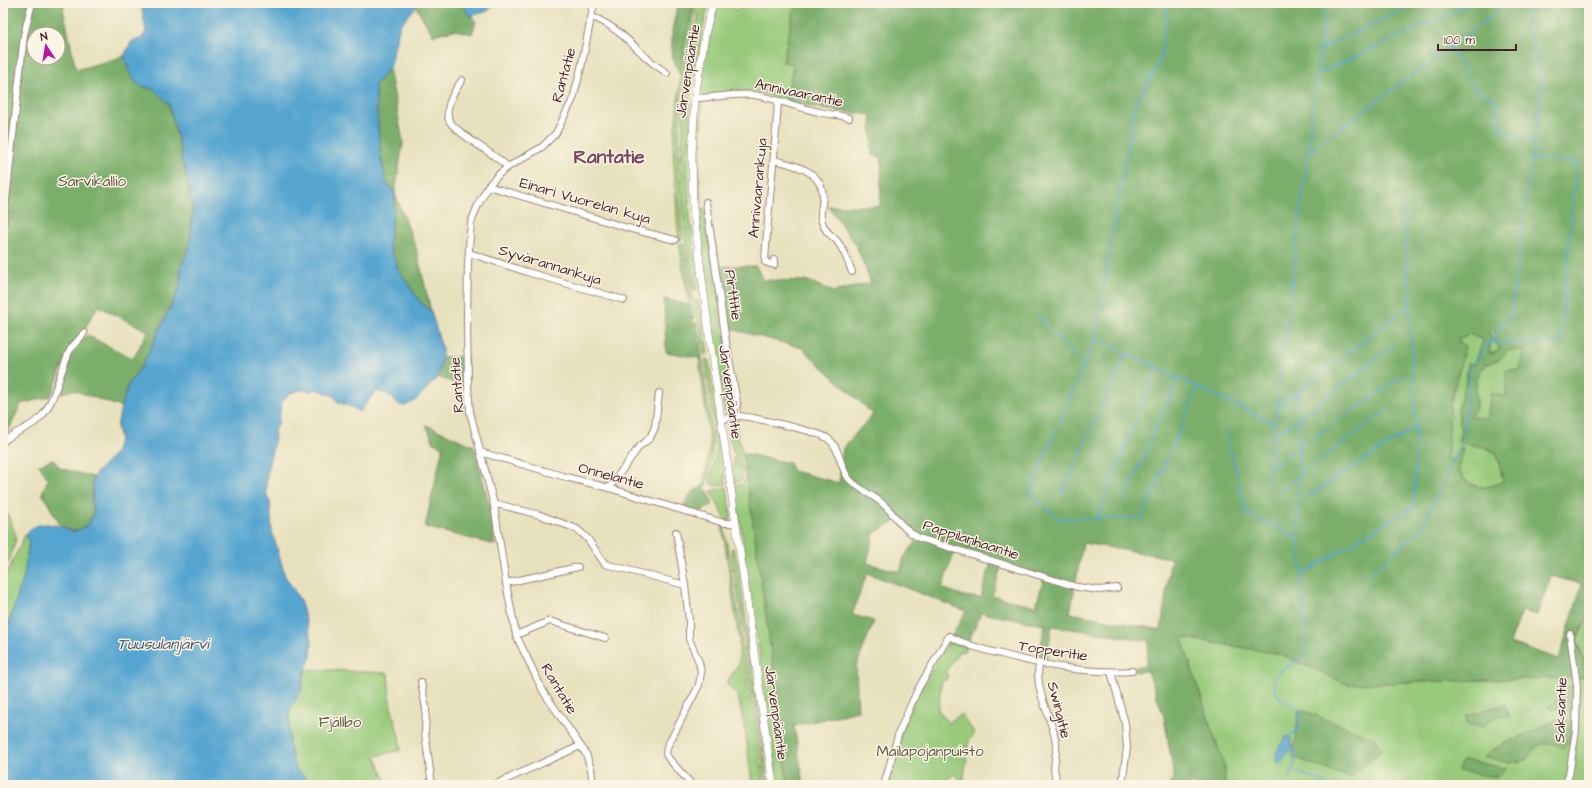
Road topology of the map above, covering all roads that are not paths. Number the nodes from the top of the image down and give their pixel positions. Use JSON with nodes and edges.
{"nodes":[{"id":1,"x":32,"y":3,"type":"edge"},
{"id":2,"x":594,"y":3,"type":"edge"},
{"id":3,"x":713,"y":3,"type":"edge"},
{"id":4,"x":592,"y":17,"type":"junction"},
{"id":5,"x":667,"y":73,"type":"dead end"},
{"id":6,"x":462,"y":80,"type":"dead end"},
{"id":7,"x":695,"y":98,"type":"junction"},
{"id":8,"x":778,"y":101,"type":"junction"},
{"id":9,"x":850,"y":118,"type":"dead end"},
{"id":10,"x":774,"y":160,"type":"junction"},
{"id":11,"x":508,"y":167,"type":"junction"},
{"id":12,"x":488,"y":186,"type":"junction"},
{"id":13,"x":706,"y":202,"type":"dead end"},
{"id":14,"x":3,"y":227,"type":"edge"},
{"id":15,"x":675,"y":240,"type":"dead end"},
{"id":16,"x":468,"y":253,"type":"junction"},
{"id":17,"x":774,"y":260,"type":"dead end"},
{"id":18,"x":852,"y":272,"type":"dead end"},
{"id":19,"x":624,"y":300,"type":"dead end"},
{"id":20,"x":84,"y":333,"type":"dead end"},
{"id":21,"x":659,"y":393,"type":"dead end"},
{"id":22,"x":736,"y":416,"type":"junction"},
{"id":23,"x":722,"y":420,"type":"junction"},
{"id":24,"x":3,"y":442,"type":"edge"},
{"id":25,"x":480,"y":452,"type":"junction"},
{"id":26,"x":609,"y":488,"type":"junction"},
{"id":27,"x":494,"y":505,"type":"junction"},
{"id":28,"x":736,"y":523,"type":"junction"},
{"id":29,"x":676,"y":532,"type":"dead end"},
{"id":30,"x":578,"y":567,"type":"dead end"},
{"id":31,"x":506,"y":583,"type":"junction"},
{"id":32,"x":685,"y":586,"type":"junction"},
{"id":33,"x":1117,"y":588,"type":"dead end"},
{"id":34,"x":1570,"y":634,"type":"dead end"},
{"id":35,"x":516,"y":635,"type":"junction"},
{"id":36,"x":606,"y":638,"type":"dead end"},
{"id":37,"x":1039,"y":665,"type":"junction"},
{"id":38,"x":1132,"y":671,"type":"dead end"},
{"id":39,"x":1111,"y":672,"type":"junction"},
{"id":40,"x":421,"y":682,"type":"dead end"},
{"id":41,"x":580,"y":746,"type":"junction"},
{"id":42,"x":432,"y":785,"type":"edge"},
{"id":43,"x":494,"y":785,"type":"edge"},
{"id":44,"x":593,"y":785,"type":"edge"},
{"id":45,"x":692,"y":785,"type":"edge"},
{"id":46,"x":773,"y":785,"type":"edge"},
{"id":47,"x":884,"y":785,"type":"edge"},
{"id":48,"x":1058,"y":785,"type":"edge"},
{"id":49,"x":1122,"y":785,"type":"edge"},
{"id":50,"x":1564,"y":785,"type":"edge"}],
"edges":[{"from":1,"to":14,"type":"street"},
{"from":2,"to":4,"type":"street","name":"Rantatie"},
{"from":3,"to":7,"type":"main road","name":"Järvenpääntie"},
{"from":4,"to":5,"type":"street"},
{"from":4,"to":11,"type":"street","name":"Rantatie"},
{"from":6,"to":11,"type":"street"},
{"from":7,"to":8,"type":"street","name":"Annivaarantie"},
{"from":7,"to":23,"type":"main road","name":"Järvenpääntie"},
{"from":8,"to":9,"type":"street","name":"Annivaarantie"},
{"from":8,"to":10,"type":"street","name":"Annivaarankuja"},
{"from":10,"to":17,"type":"street","name":"Annivaarankuja"},
{"from":10,"to":18,"type":"street"},
{"from":11,"to":12,"type":"street","name":"Rantatie"},
{"from":12,"to":15,"type":"street","name":"Einari Vuorelan kuja"},
{"from":12,"to":16,"type":"street","name":"Rantatie"},
{"from":13,"to":22,"type":"street","name":"Pirttitie"},
{"from":16,"to":19,"type":"street","name":"Syvärannankuja"},
{"from":16,"to":25,"type":"street","name":"Rantatie"},
{"from":20,"to":24,"type":"street"},
{"from":21,"to":26,"type":"street"},
{"from":22,"to":23,"type":"street","name":"Pappilanhaantie"},
{"from":22,"to":33,"type":"street","name":"Pappilanhaantie"},
{"from":23,"to":28,"type":"main road","name":"Järvenpääntie"},
{"from":25,"to":26,"type":"street","name":"Onnelantie"},
{"from":25,"to":27,"type":"street","name":"Rantatie"},
{"from":26,"to":28,"type":"street","name":"Onnelantie"},
{"from":27,"to":31,"type":"street","name":"Rantatie"},
{"from":27,"to":32,"type":"street"},
{"from":28,"to":46,"type":"main road","name":"Järvenpääntie"},
{"from":29,"to":32,"type":"street"},
{"from":30,"to":31,"type":"street"},
{"from":31,"to":35,"type":"street","name":"Rantatie"},
{"from":32,"to":45,"type":"street"},
{"from":34,"to":50,"type":"street","name":"Saksantie"},
{"from":35,"to":36,"type":"street"},
{"from":35,"to":41,"type":"street","name":"Rantatie"},
{"from":37,"to":39,"type":"street","name":"Topperitie"},
{"from":37,"to":47,"type":"street","name":"Topperitie"},
{"from":37,"to":48,"type":"street","name":"Swingitie"},
{"from":38,"to":39,"type":"street","name":"Topperitie"},
{"from":39,"to":49,"type":"street"},
{"from":40,"to":42,"type":"street"},
{"from":41,"to":43,"type":"street"},
{"from":41,"to":44,"type":"street","name":"Rantatie"}]}
